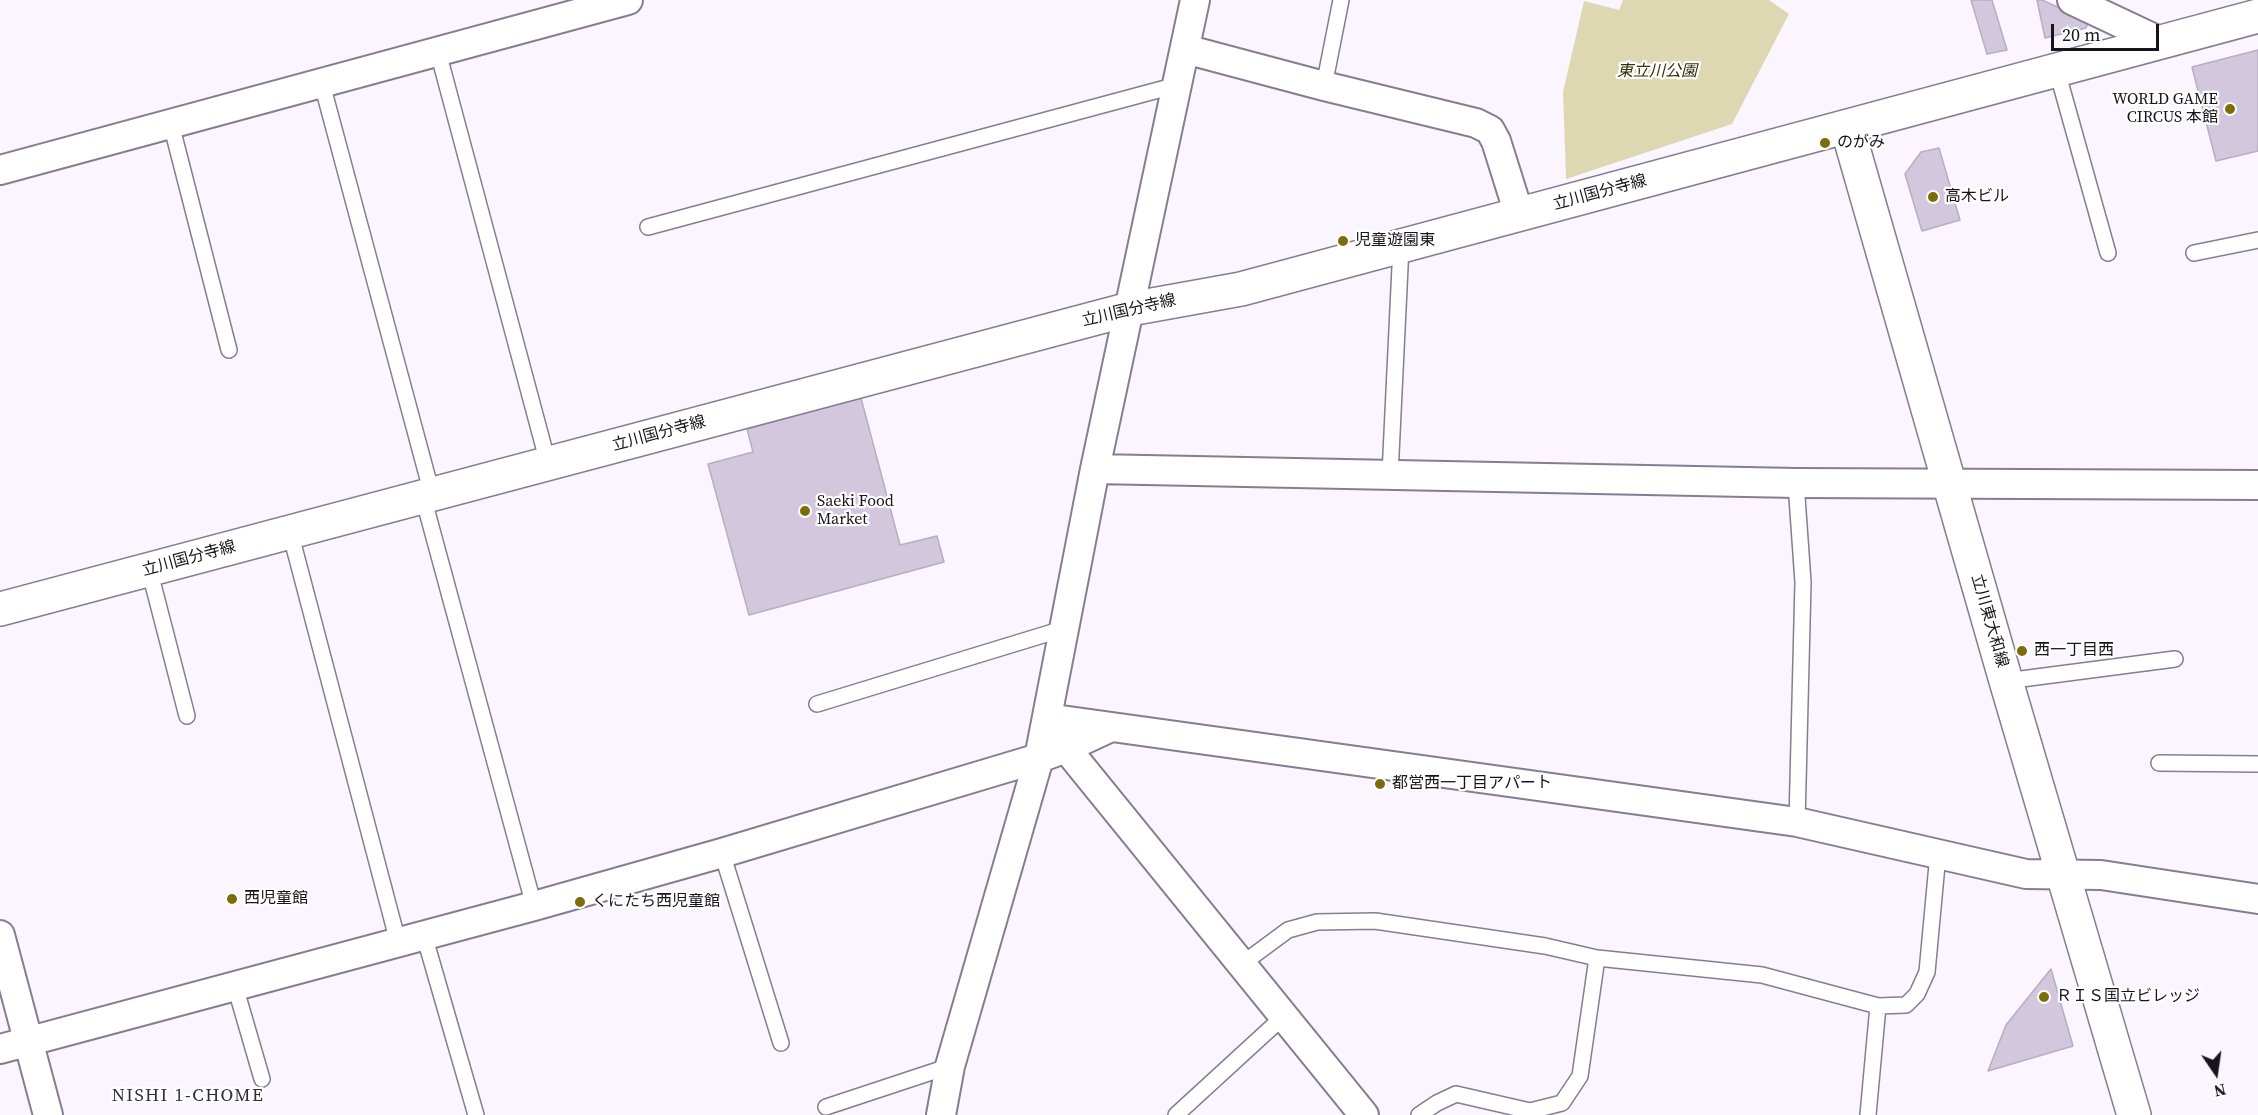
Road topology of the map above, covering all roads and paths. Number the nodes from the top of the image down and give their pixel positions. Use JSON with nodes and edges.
{"nodes":[{"id":1,"x":628,"y":0,"type":"edge"},
{"id":2,"x":1195,"y":0,"type":"edge"},
{"id":3,"x":1341,"y":0,"type":"edge"},
{"id":4,"x":2072,"y":0,"type":"edge"},
{"id":5,"x":2258,"y":16,"type":"edge"},
{"id":6,"x":2163,"y":43,"type":"junction"},
{"id":7,"x":1185,"y":49,"type":"junction"},
{"id":8,"x":438,"y":52,"type":"junction"},
{"id":9,"x":2057,"y":71,"type":"junction"},
{"id":10,"x":322,"y":84,"type":"junction"},
{"id":11,"x":1177,"y":85,"type":"junction"},
{"id":12,"x":1324,"y":86,"type":"junction"},
{"id":13,"x":171,"y":124,"type":"junction"},
{"id":14,"x":1847,"y":127,"type":"junction"},
{"id":15,"x":0,"y":171,"type":"edge"},
{"id":16,"x":1519,"y":214,"type":"junction"},
{"id":17,"x":648,"y":227,"type":"dead end"},
{"id":18,"x":2258,"y":240,"type":"edge"},
{"id":19,"x":1401,"y":246,"type":"junction"},
{"id":20,"x":2108,"y":253,"type":"dead end"},
{"id":21,"x":2194,"y":254,"type":"dead end"},
{"id":22,"x":1130,"y":309,"type":"junction"},
{"id":23,"x":230,"y":350,"type":"dead end"},
{"id":24,"x":548,"y":463,"type":"junction"},
{"id":25,"x":1095,"y":468,"type":"junction"},
{"id":26,"x":1390,"y":475,"type":"junction"},
{"id":27,"x":1796,"y":483,"type":"junction"},
{"id":28,"x":1950,"y":485,"type":"junction"},
{"id":29,"x":2258,"y":485,"type":"edge"},
{"id":30,"x":428,"y":495,"type":"junction"},
{"id":31,"x":290,"y":532,"type":"junction"},
{"id":32,"x":149,"y":569,"type":"junction"},
{"id":33,"x":0,"y":609,"type":"edge"},
{"id":34,"x":1066,"y":628,"type":"junction"},
{"id":35,"x":2175,"y":659,"type":"dead end"},
{"id":36,"x":2006,"y":681,"type":"junction"},
{"id":37,"x":817,"y":704,"type":"dead end"},
{"id":38,"x":187,"y":716,"type":"dead end"},
{"id":39,"x":1047,"y":718,"type":"junction"},
{"id":40,"x":1111,"y":727,"type":"junction"},
{"id":41,"x":1066,"y":748,"type":"junction"},
{"id":42,"x":1039,"y":758,"type":"junction"},
{"id":43,"x":2159,"y":762,"type":"dead end"},
{"id":44,"x":2258,"y":765,"type":"edge"},
{"id":45,"x":1797,"y":822,"type":"junction"},
{"id":46,"x":722,"y":853,"type":"junction"},
{"id":47,"x":1938,"y":854,"type":"junction"},
{"id":48,"x":2064,"y":875,"type":"junction"},
{"id":49,"x":2258,"y":899,"type":"edge"},
{"id":50,"x":534,"y":906,"type":"junction"},
{"id":51,"x":0,"y":934,"type":"edge"},
{"id":52,"x":411,"y":939,"type":"junction"},
{"id":53,"x":1597,"y":958,"type":"junction"},
{"id":54,"x":1242,"y":964,"type":"junction"},
{"id":55,"x":235,"y":986,"type":"junction"},
{"id":56,"x":1878,"y":1006,"type":"junction"},
{"id":57,"x":1284,"y":1016,"type":"junction"},
{"id":58,"x":28,"y":1041,"type":"junction"},
{"id":59,"x":781,"y":1043,"type":"dead end"},
{"id":60,"x":0,"y":1049,"type":"edge"},
{"id":61,"x":950,"y":1066,"type":"junction"},
{"id":62,"x":262,"y":1079,"type":"dead end"},
{"id":63,"x":826,"y":1107,"type":"dead end"},
{"id":64,"x":48,"y":1115,"type":"edge"},
{"id":65,"x":476,"y":1115,"type":"edge"},
{"id":66,"x":941,"y":1115,"type":"edge"},
{"id":67,"x":1176,"y":1115,"type":"edge"},
{"id":68,"x":1364,"y":1115,"type":"edge"},
{"id":69,"x":1419,"y":1115,"type":"edge"},
{"id":70,"x":1868,"y":1115,"type":"edge"},
{"id":71,"x":2134,"y":1115,"type":"edge"}],
"edges":[{"from":1,"to":8,"type":"street"},
{"from":2,"to":7,"type":"street"},
{"from":3,"to":12,"type":"lane"},
{"from":4,"to":6,"type":"street"},
{"from":5,"to":6,"type":"main road","name":"立川国分寺線"},
{"from":6,"to":9,"type":"main road","name":"立川国分寺線"},
{"from":7,"to":11,"type":"street"},
{"from":7,"to":12,"type":"street"},
{"from":8,"to":10,"type":"street"},
{"from":8,"to":24,"type":"lane"},
{"from":9,"to":14,"type":"main road","name":"立川国分寺線"},
{"from":9,"to":20,"type":"lane"},
{"from":10,"to":13,"type":"street"},
{"from":10,"to":30,"type":"lane"},
{"from":11,"to":17,"type":"lane"},
{"from":11,"to":22,"type":"street"},
{"from":12,"to":16,"type":"street"},
{"from":13,"to":15,"type":"street"},
{"from":13,"to":23,"type":"lane"},
{"from":14,"to":16,"type":"main road","name":"立川国分寺線"},
{"from":14,"to":28,"type":"main road","name":"立川東大和線"},
{"from":16,"to":19,"type":"main road","name":"立川国分寺線"},
{"from":18,"to":21,"type":"lane"},
{"from":19,"to":22,"type":"main road","name":"立川国分寺線"},
{"from":19,"to":26,"type":"lane"},
{"from":22,"to":24,"type":"main road","name":"立川国分寺線"},
{"from":22,"to":25,"type":"street"},
{"from":24,"to":30,"type":"main road","name":"立川国分寺線"},
{"from":25,"to":26,"type":"street"},
{"from":25,"to":34,"type":"street"},
{"from":26,"to":27,"type":"street"},
{"from":27,"to":28,"type":"street"},
{"from":27,"to":45,"type":"lane"},
{"from":28,"to":29,"type":"street"},
{"from":28,"to":36,"type":"main road","name":"立川東大和線"},
{"from":30,"to":31,"type":"main road","name":"立川国分寺線"},
{"from":30,"to":50,"type":"lane"},
{"from":31,"to":32,"type":"main road","name":"立川国分寺線"},
{"from":31,"to":52,"type":"lane"},
{"from":32,"to":33,"type":"main road","name":"立川国分寺線"},
{"from":32,"to":38,"type":"lane"},
{"from":34,"to":37,"type":"lane"},
{"from":34,"to":39,"type":"street"},
{"from":35,"to":36,"type":"lane"},
{"from":36,"to":48,"type":"main road","name":"立川東大和線"},
{"from":39,"to":40,"type":"street"},
{"from":39,"to":41,"type":"street"},
{"from":39,"to":42,"type":"street"},
{"from":40,"to":41,"type":"street"},
{"from":40,"to":45,"type":"street"},
{"from":41,"to":42,"type":"street"},
{"from":41,"to":54,"type":"street"},
{"from":42,"to":46,"type":"street"},
{"from":42,"to":61,"type":"street"},
{"from":43,"to":44,"type":"lane"},
{"from":45,"to":47,"type":"street"},
{"from":46,"to":50,"type":"street"},
{"from":46,"to":59,"type":"lane"},
{"from":47,"to":48,"type":"street"},
{"from":47,"to":56,"type":"lane"},
{"from":48,"to":49,"type":"street"},
{"from":48,"to":71,"type":"main road","name":"立川東大和線"},
{"from":50,"to":52,"type":"street"},
{"from":51,"to":58,"type":"street"},
{"from":52,"to":55,"type":"street"},
{"from":52,"to":65,"type":"lane"},
{"from":53,"to":54,"type":"lane"},
{"from":53,"to":56,"type":"lane"},
{"from":53,"to":69,"type":"lane"},
{"from":54,"to":57,"type":"street"},
{"from":55,"to":58,"type":"street"},
{"from":55,"to":62,"type":"lane"},
{"from":56,"to":70,"type":"lane"},
{"from":57,"to":67,"type":"lane"},
{"from":57,"to":68,"type":"street"},
{"from":58,"to":60,"type":"street"},
{"from":58,"to":64,"type":"street"},
{"from":61,"to":63,"type":"lane"},
{"from":61,"to":66,"type":"street"}]}
